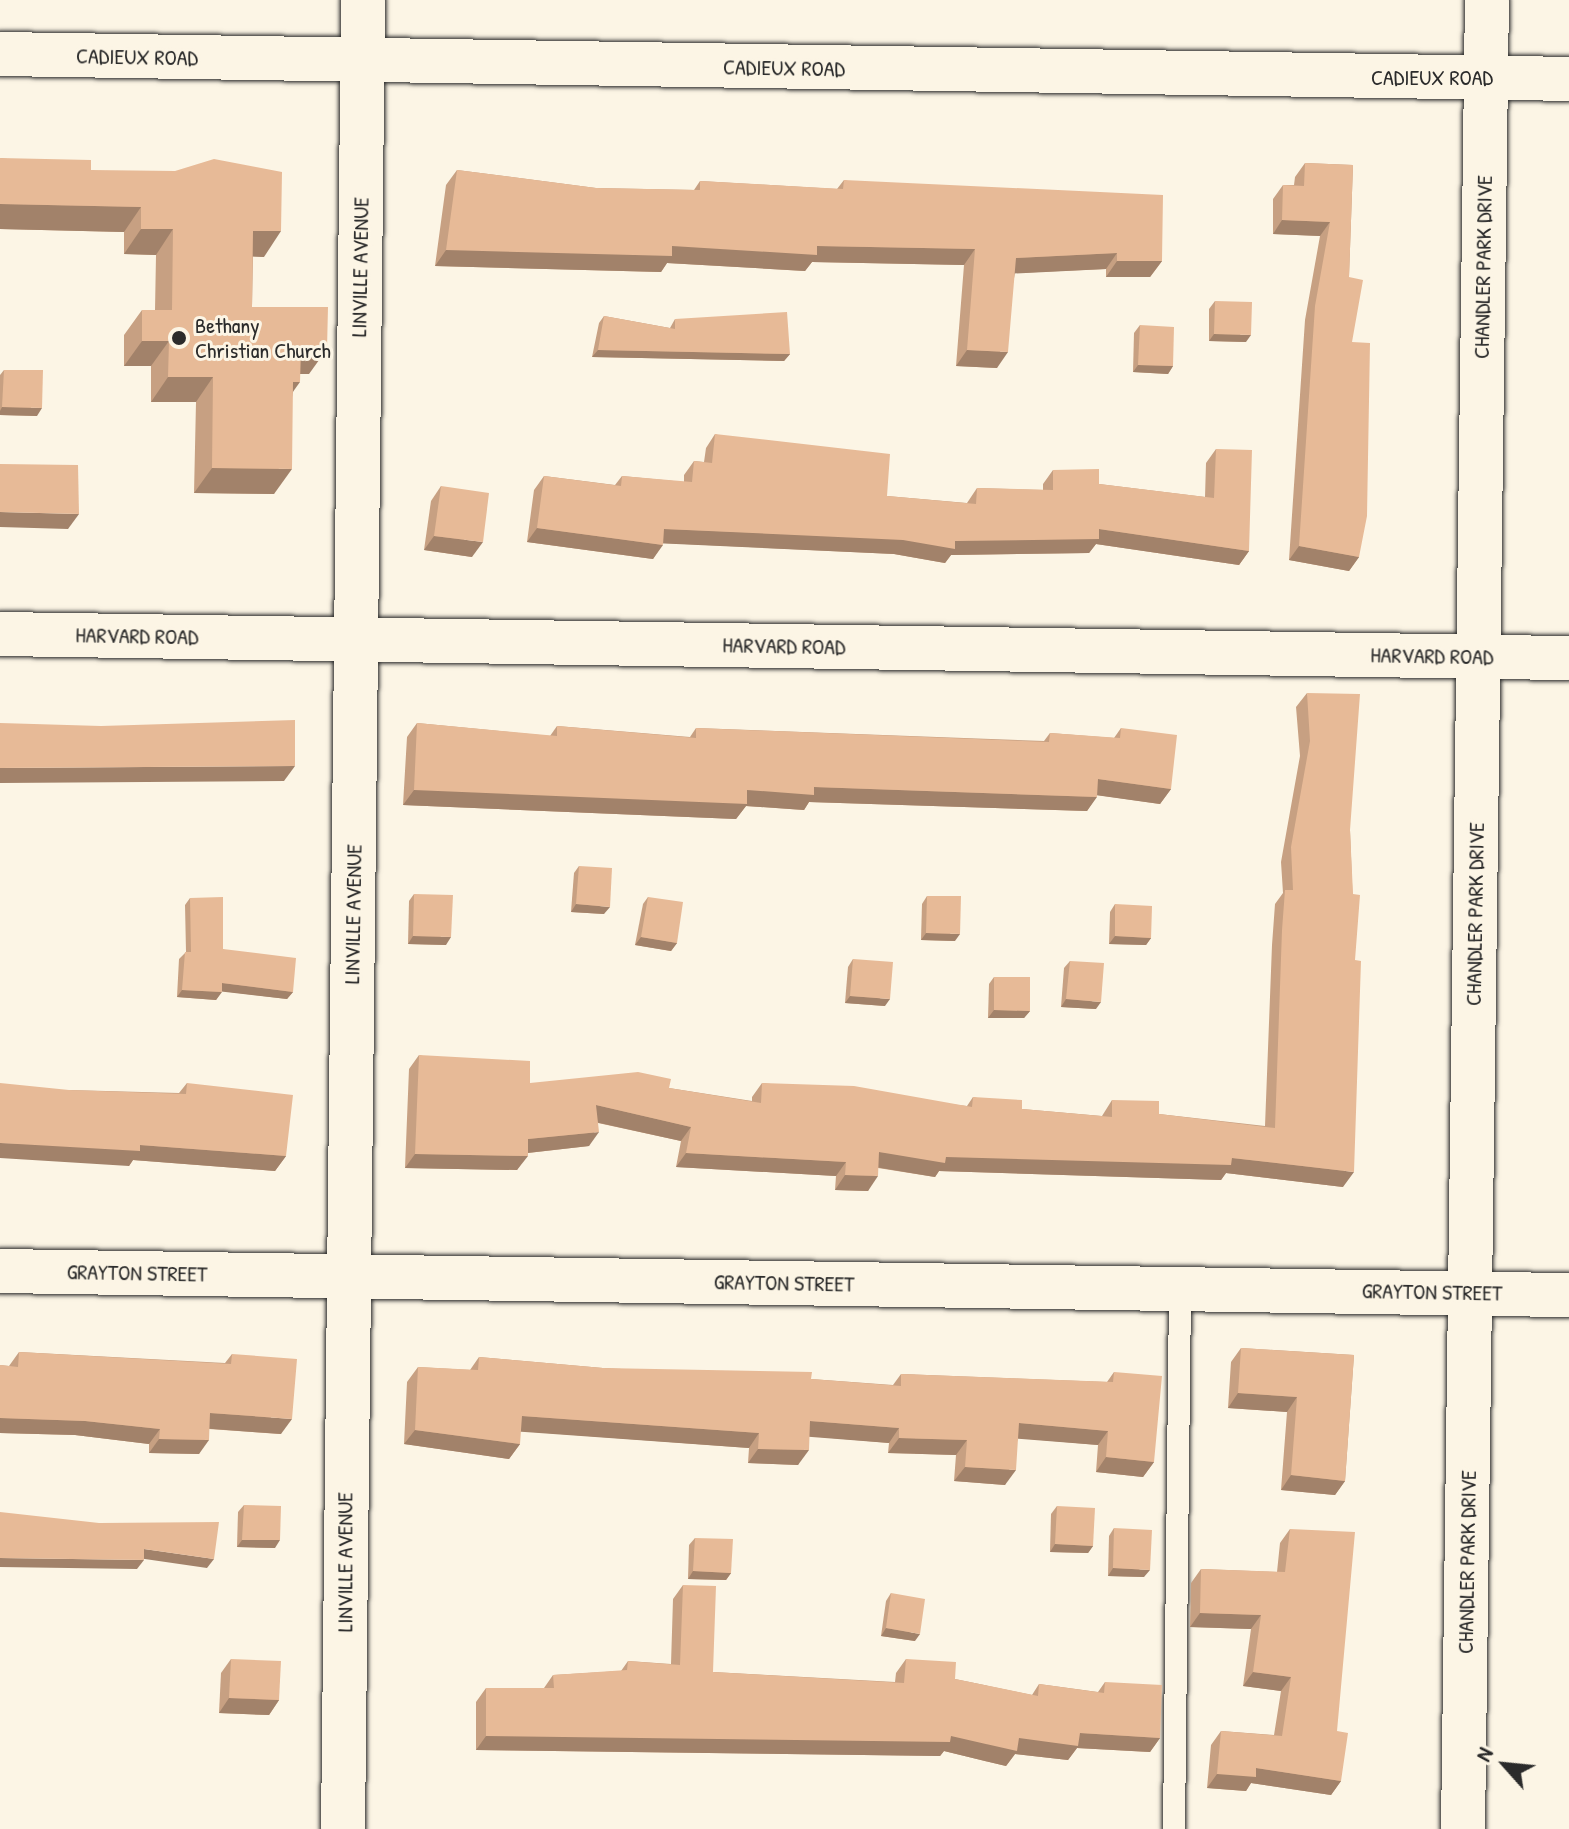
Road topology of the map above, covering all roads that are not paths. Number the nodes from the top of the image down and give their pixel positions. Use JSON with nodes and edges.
{"nodes":[{"id":1,"x":363,"y":0,"type":"edge"},
{"id":2,"x":1487,"y":0,"type":"edge"},
{"id":3,"x":0,"y":54,"type":"edge"},
{"id":4,"x":362,"y":61,"type":"junction"},
{"id":5,"x":1485,"y":77,"type":"junction"},
{"id":6,"x":1569,"y":79,"type":"edge"},
{"id":7,"x":0,"y":634,"type":"edge"},
{"id":8,"x":356,"y":640,"type":"junction"},
{"id":9,"x":1478,"y":657,"type":"junction"},
{"id":10,"x":1569,"y":658,"type":"edge"},
{"id":11,"x":0,"y":1271,"type":"edge"},
{"id":12,"x":348,"y":1276,"type":"junction"},
{"id":13,"x":1180,"y":1289,"type":"junction"},
{"id":14,"x":1470,"y":1293,"type":"junction"},
{"id":15,"x":1569,"y":1295,"type":"edge"},
{"id":16,"x":343,"y":1829,"type":"edge"},
{"id":17,"x":1174,"y":1829,"type":"edge"},
{"id":18,"x":1463,"y":1829,"type":"edge"}],
"edges":[{"from":1,"to":4,"type":"street","name":"LINVILLE AVENUE"},
{"from":2,"to":5,"type":"street","name":"CHANDLER PARK DRIVE"},
{"from":3,"to":4,"type":"street","name":"CADIEUX ROAD"},
{"from":4,"to":5,"type":"street","name":"CADIEUX ROAD"},
{"from":4,"to":8,"type":"street","name":"LINVILLE AVENUE"},
{"from":5,"to":6,"type":"street","name":"CADIEUX ROAD"},
{"from":5,"to":9,"type":"street","name":"CHANDLER PARK DRIVE"},
{"from":7,"to":8,"type":"street","name":"HARVARD ROAD"},
{"from":8,"to":9,"type":"street","name":"HARVARD ROAD"},
{"from":8,"to":12,"type":"street","name":"LINVILLE AVENUE"},
{"from":9,"to":10,"type":"street","name":"HARVARD ROAD"},
{"from":9,"to":14,"type":"street","name":"CHANDLER PARK DRIVE"},
{"from":11,"to":12,"type":"street","name":"GRAYTON STREET"},
{"from":12,"to":13,"type":"street","name":"GRAYTON STREET"},
{"from":12,"to":16,"type":"street","name":"LINVILLE AVENUE"},
{"from":13,"to":14,"type":"street","name":"GRAYTON STREET"},
{"from":13,"to":17,"type":"lane"},
{"from":14,"to":15,"type":"street","name":"GRAYTON STREET"},
{"from":14,"to":18,"type":"street","name":"CHANDLER PARK DRIVE"}]}
